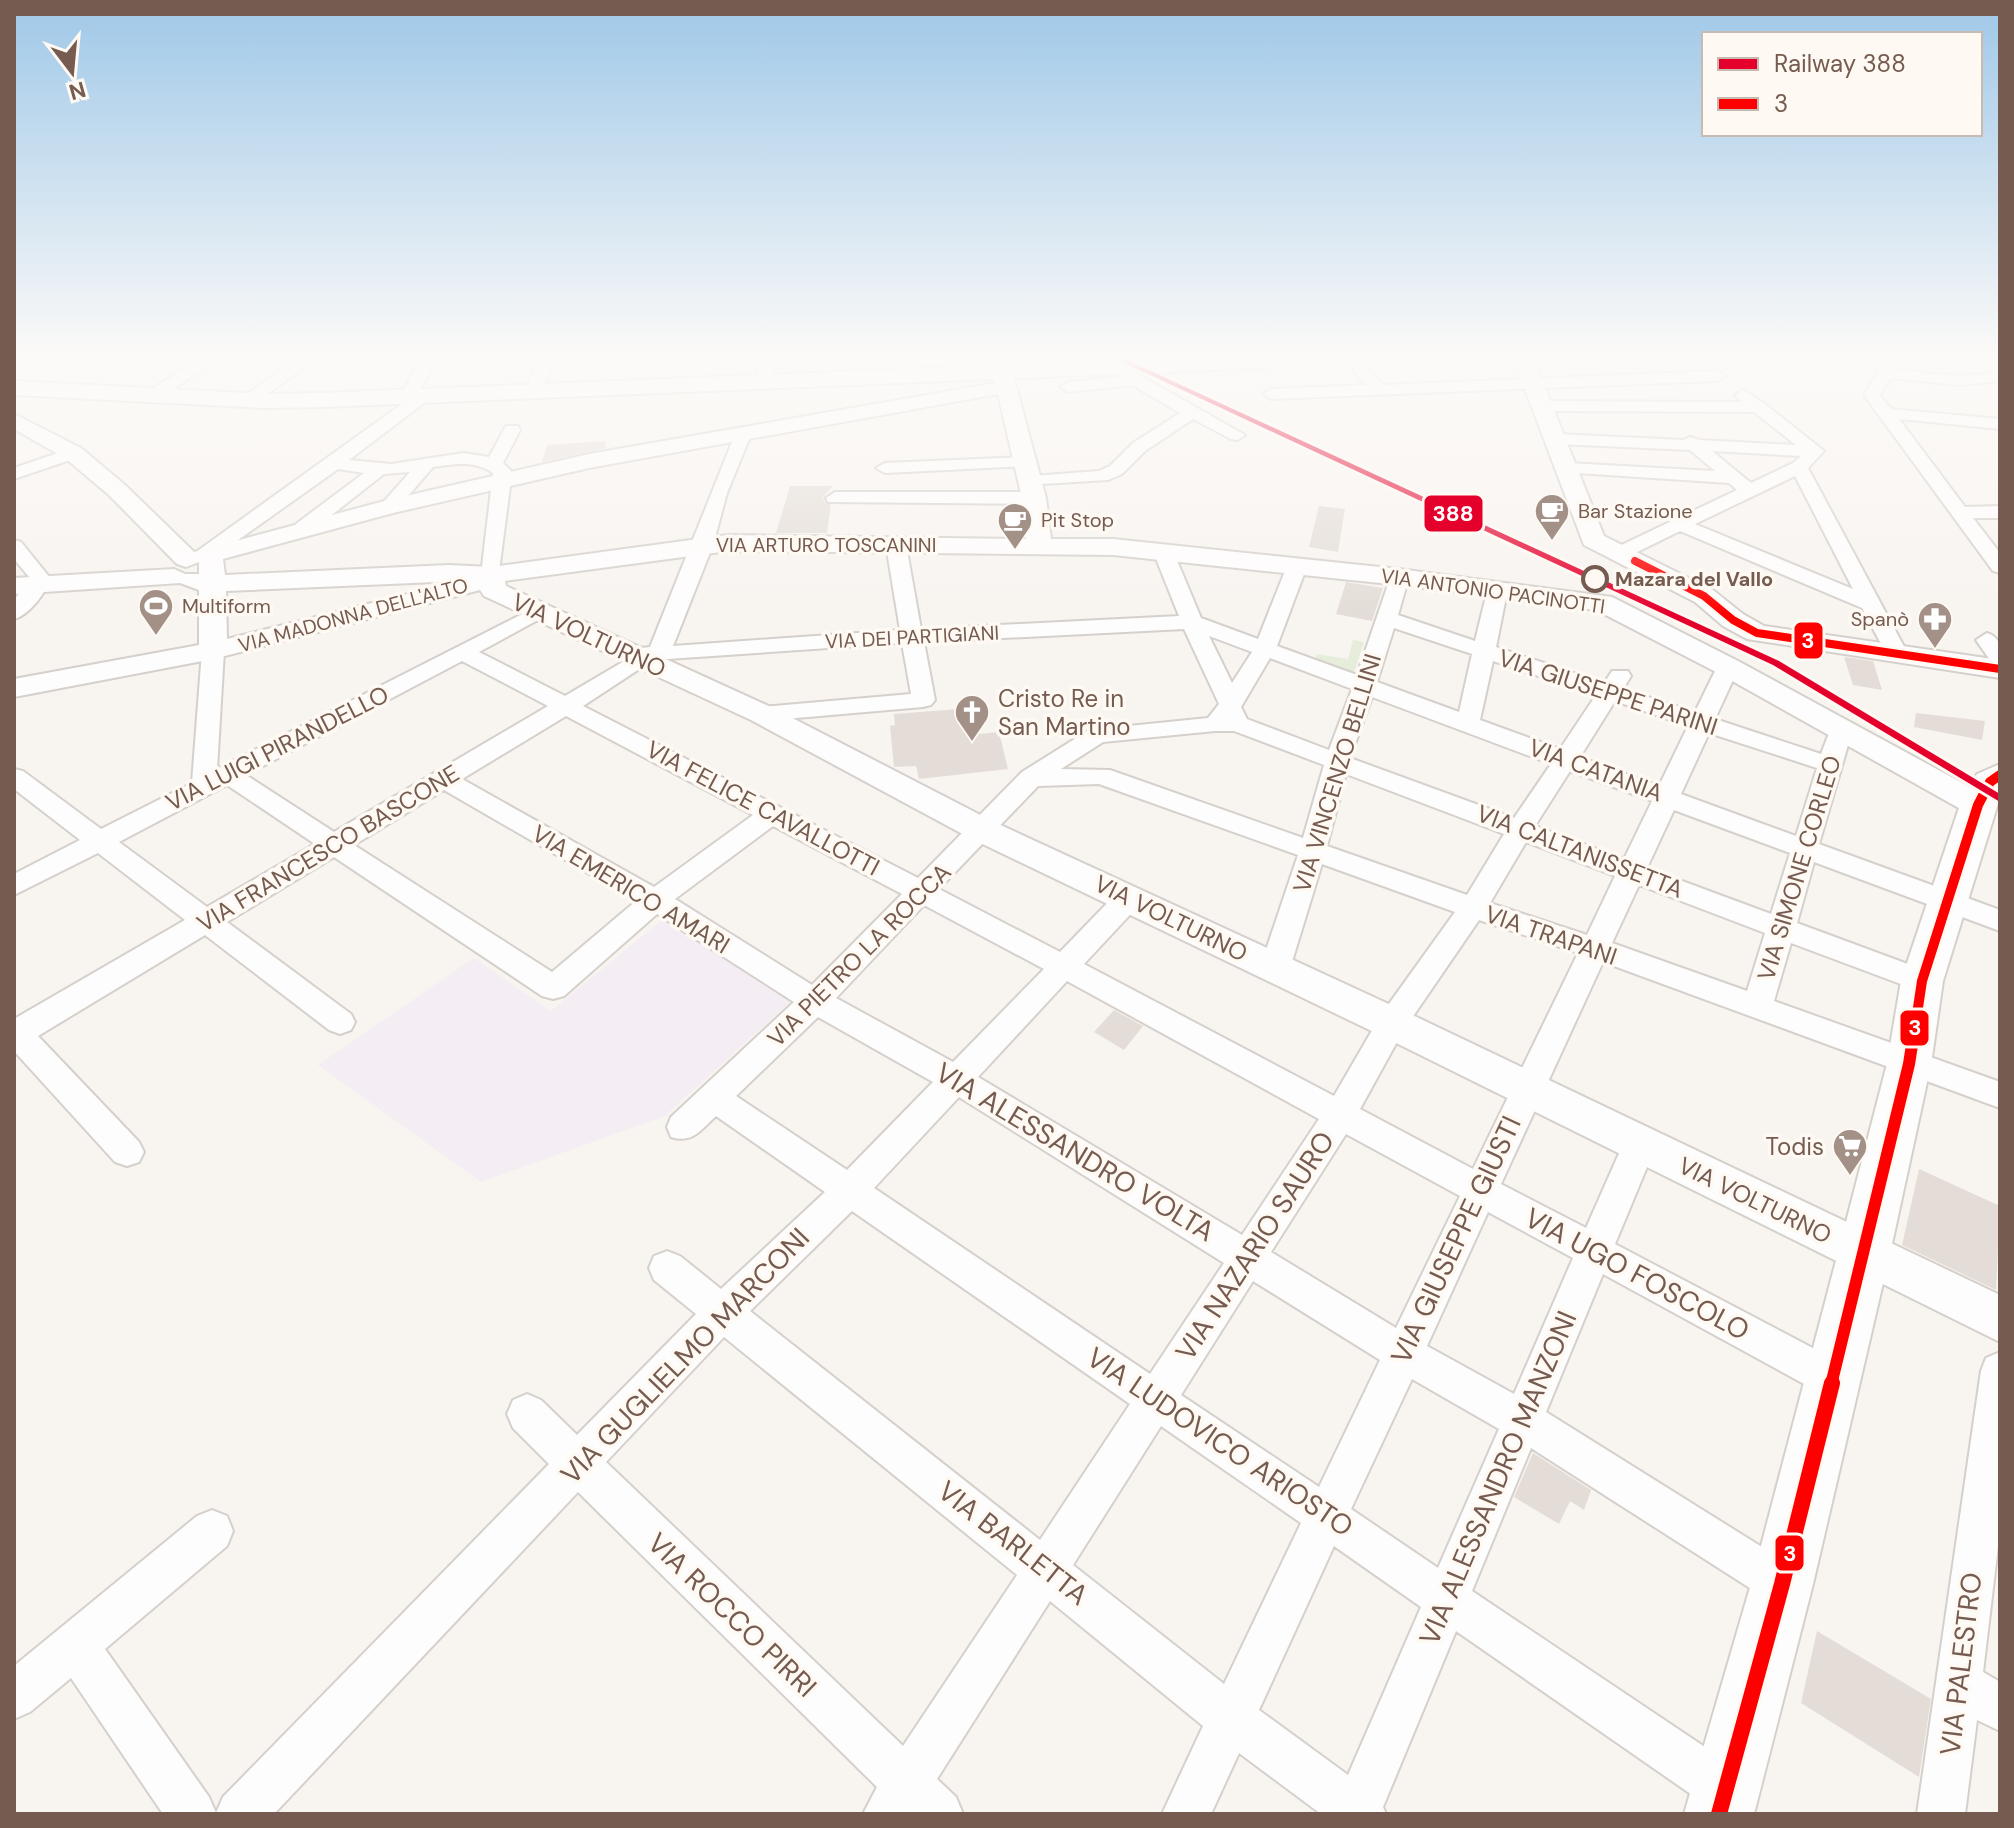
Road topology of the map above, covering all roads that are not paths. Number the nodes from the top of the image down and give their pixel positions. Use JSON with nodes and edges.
{"nodes":[{"id":1,"x":59,"y":445,"type":"edge"},
{"id":2,"x":356,"y":445,"type":"edge"},
{"id":3,"x":507,"y":445,"type":"edge"},
{"id":4,"x":660,"y":445,"type":"edge"},
{"id":5,"x":738,"y":445,"type":"edge"},
{"id":6,"x":1021,"y":445,"type":"edge"},
{"id":7,"x":1142,"y":445,"type":"edge"},
{"id":8,"x":1559,"y":445,"type":"edge"},
{"id":9,"x":1693,"y":445,"type":"edge"},
{"id":10,"x":1699,"y":445,"type":"edge"},
{"id":11,"x":1808,"y":445,"type":"edge"},
{"id":12,"x":1909,"y":445,"type":"edge"},
{"id":13,"x":1815,"y":451,"type":"junction"},
{"id":14,"x":73,"y":453,"type":"junction"},
{"id":15,"x":334,"y":463,"type":"junction"},
{"id":16,"x":427,"y":463,"type":"junction"},
{"id":17,"x":1799,"y":467,"type":"junction"},
{"id":18,"x":1568,"y":468,"type":"junction"},
{"id":19,"x":380,"y":469,"type":"junction"},
{"id":20,"x":498,"y":471,"type":"junction"},
{"id":21,"x":14,"y":474,"type":"edge"},
{"id":22,"x":1733,"y":478,"type":"junction"},
{"id":23,"x":1030,"y":480,"type":"junction"},
{"id":24,"x":1773,"y":480,"type":"junction"},
{"id":25,"x":1750,"y":491,"type":"junction"},
{"id":26,"x":892,"y":497,"type":"junction"},
{"id":27,"x":835,"y":498,"type":"dead end"},
{"id":28,"x":388,"y":507,"type":"junction"},
{"id":29,"x":2000,"y":512,"type":"edge"},
{"id":30,"x":1960,"y":513,"type":"junction"},
{"id":31,"x":1681,"y":525,"type":"junction"},
{"id":32,"x":303,"y":528,"type":"junction"},
{"id":33,"x":703,"y":545,"type":"junction"},
{"id":34,"x":896,"y":545,"type":"junction"},
{"id":35,"x":14,"y":546,"type":"edge"},
{"id":36,"x":1039,"y":546,"type":"junction"},
{"id":37,"x":1163,"y":551,"type":"junction"},
{"id":38,"x":1620,"y":553,"type":"junction"},
{"id":39,"x":1997,"y":559,"type":"edge"},
{"id":40,"x":198,"y":564,"type":"junction"},
{"id":41,"x":1297,"y":566,"type":"junction"},
{"id":42,"x":491,"y":575,"type":"junction"},
{"id":43,"x":1399,"y":577,"type":"junction"},
{"id":44,"x":26,"y":585,"type":"edge"},
{"id":45,"x":1497,"y":592,"type":"junction"},
{"id":46,"x":1868,"y":603,"type":"junction"},
{"id":47,"x":540,"y":611,"type":"junction"},
{"id":48,"x":14,"y":613,"type":"edge"},
{"id":49,"x":1385,"y":618,"type":"junction"},
{"id":50,"x":1192,"y":622,"type":"junction"},
{"id":51,"x":910,"y":636,"type":"junction"},
{"id":52,"x":1264,"y":650,"type":"junction"},
{"id":53,"x":213,"y":651,"type":"junction"},
{"id":54,"x":462,"y":652,"type":"junction"},
{"id":55,"x":1486,"y":652,"type":"junction"},
{"id":56,"x":1897,"y":654,"type":"junction"},
{"id":57,"x":644,"y":656,"type":"junction"},
{"id":58,"x":1728,"y":667,"type":"junction"},
{"id":59,"x":2000,"y":669,"type":"edge"},
{"id":60,"x":1615,"y":684,"type":"junction"},
{"id":61,"x":14,"y":688,"type":"edge"},
{"id":62,"x":1364,"y":688,"type":"junction"},
{"id":63,"x":569,"y":706,"type":"junction"},
{"id":64,"x":762,"y":714,"type":"junction"},
{"id":65,"x":1228,"y":715,"type":"junction"},
{"id":66,"x":1468,"y":722,"type":"junction"},
{"id":67,"x":1702,"y":723,"type":"junction"},
{"id":68,"x":1841,"y":728,"type":"junction"},
{"id":69,"x":1097,"y":735,"type":"junction"},
{"id":70,"x":1337,"y":761,"type":"junction"},
{"id":71,"x":1566,"y":761,"type":"junction"},
{"id":72,"x":1831,"y":765,"type":"junction"},
{"id":73,"x":1101,"y":776,"type":"junction"},
{"id":74,"x":14,"y":777,"type":"edge"},
{"id":75,"x":1031,"y":778,"type":"junction"},
{"id":76,"x":444,"y":779,"type":"junction"},
{"id":77,"x":216,"y":780,"type":"junction"},
{"id":78,"x":1669,"y":796,"type":"junction"},
{"id":79,"x":1993,"y":800,"type":"edge"},
{"id":80,"x":773,"y":813,"type":"junction"},
{"id":81,"x":1521,"y":828,"type":"junction"},
{"id":82,"x":982,"y":830,"type":"junction"},
{"id":83,"x":99,"y":839,"type":"junction"},
{"id":84,"x":337,"y":843,"type":"junction"},
{"id":85,"x":1805,"y":849,"type":"junction"},
{"id":86,"x":1312,"y":852,"type":"junction"},
{"id":87,"x":1633,"y":871,"type":"junction"},
{"id":88,"x":14,"y":886,"type":"edge"},
{"id":89,"x":923,"y":892,"type":"junction"},
{"id":90,"x":1130,"y":897,"type":"junction"},
{"id":91,"x":655,"y":900,"type":"junction"},
{"id":92,"x":1950,"y":901,"type":"junction"},
{"id":93,"x":1473,"y":908,"type":"junction"},
{"id":94,"x":2000,"y":921,"type":"edge"},
{"id":95,"x":203,"y":922,"type":"junction"},
{"id":96,"x":1780,"y":928,"type":"junction"},
{"id":97,"x":1597,"y":949,"type":"junction"},
{"id":98,"x":1063,"y":966,"type":"junction"},
{"id":99,"x":1275,"y":968,"type":"junction"},
{"id":100,"x":1922,"y":981,"type":"junction"},
{"id":101,"x":815,"y":1001,"type":"junction"},
{"id":102,"x":1757,"y":1008,"type":"junction"},
{"id":103,"x":340,"y":1022,"type":"dead end"},
{"id":104,"x":1392,"y":1023,"type":"junction"},
{"id":105,"x":15,"y":1034,"type":"edge"},
{"id":106,"x":1909,"y":1064,"type":"junction"},
{"id":107,"x":956,"y":1079,"type":"junction"},
{"id":108,"x":1527,"y":1090,"type":"junction"},
{"id":109,"x":2000,"y":1095,"type":"edge"},
{"id":110,"x":713,"y":1097,"type":"junction"},
{"id":111,"x":1340,"y":1115,"type":"junction"},
{"id":112,"x":683,"y":1127,"type":"dead end"},
{"id":113,"x":1640,"y":1143,"type":"junction"},
{"id":114,"x":127,"y":1152,"type":"dead end"},
{"id":115,"x":1480,"y":1190,"type":"junction"},
{"id":116,"x":849,"y":1191,"type":"junction"},
{"id":117,"x":1594,"y":1251,"type":"junction"},
{"id":118,"x":1864,"y":1253,"type":"junction"},
{"id":119,"x":1248,"y":1257,"type":"junction"},
{"id":120,"x":667,"y":1268,"type":"dead end"},
{"id":121,"x":721,"y":1314,"type":"junction"},
{"id":122,"x":2000,"y":1319,"type":"edge"},
{"id":123,"x":1403,"y":1353,"type":"junction"},
{"id":124,"x":2000,"y":1371,"type":"edge"},
{"id":125,"x":1831,"y":1378,"type":"junction"},
{"id":126,"x":1156,"y":1397,"type":"junction"},
{"id":127,"x":527,"y":1414,"type":"dead end"},
{"id":128,"x":1524,"y":1421,"type":"junction"},
{"id":129,"x":578,"y":1465,"type":"junction"},
{"id":130,"x":1992,"y":1484,"type":"edge"},
{"id":131,"x":1327,"y":1514,"type":"junction"},
{"id":132,"x":212,"y":1531,"type":"dead end"},
{"id":133,"x":1047,"y":1570,"type":"junction"},
{"id":134,"x":1782,"y":1584,"type":"junction"},
{"id":135,"x":1447,"y":1599,"type":"junction"},
{"id":136,"x":75,"y":1644,"type":"junction"},
{"id":137,"x":1960,"y":1685,"type":"junction"},
{"id":138,"x":14,"y":1696,"type":"edge"},
{"id":139,"x":2000,"y":1708,"type":"edge"},
{"id":140,"x":1229,"y":1717,"type":"junction"},
{"id":141,"x":896,"y":1799,"type":"edge"},
{"id":142,"x":1722,"y":1801,"type":"edge"},
{"id":143,"x":1359,"y":1813,"type":"edge"},
{"id":144,"x":192,"y":1814,"type":"edge"},
{"id":145,"x":240,"y":1814,"type":"edge"},
{"id":146,"x":939,"y":1814,"type":"edge"},
{"id":147,"x":1186,"y":1814,"type":"edge"},
{"id":148,"x":1941,"y":1814,"type":"edge"}],
"edges":[{"from":1,"to":14,"type":"street"},
{"from":2,"to":15,"type":"street"},
{"from":3,"to":20,"type":"street"},
{"from":4,"to":20,"type":"street"},
{"from":5,"to":33,"type":"street"},
{"from":6,"to":23,"type":"street"},
{"from":7,"to":23,"type":"street"},
{"from":8,"to":18,"type":"street"},
{"from":9,"to":22,"type":"street"},
{"from":10,"to":13,"type":"street"},
{"from":11,"to":13,"type":"street"},
{"from":12,"to":30,"type":"street"},
{"from":13,"to":17,"type":"street"},
{"from":14,"to":21,"type":"street"},
{"from":14,"to":40,"type":"street"},
{"from":15,"to":19,"type":"street"},
{"from":15,"to":40,"type":"street"},
{"from":16,"to":19,"type":"street"},
{"from":16,"to":20,"type":"street"},
{"from":16,"to":28,"type":"street"},
{"from":17,"to":24,"type":"street"},
{"from":17,"to":46,"type":"street"},
{"from":18,"to":22,"type":"street"},
{"from":18,"to":38,"type":"street"},
{"from":19,"to":32,"type":"street"},
{"from":20,"to":28,"type":"street"},
{"from":20,"to":42,"type":"street"},
{"from":22,"to":24,"type":"street"},
{"from":22,"to":25,"type":"street"},
{"from":23,"to":26,"type":"street"},
{"from":23,"to":26,"type":"street"},
{"from":23,"to":36,"type":"street"},
{"from":24,"to":25,"type":"street"},
{"from":25,"to":31,"type":"street"},
{"from":26,"to":27,"type":"street"},
{"from":28,"to":32,"type":"street"},
{"from":29,"to":30,"type":"street"},
{"from":30,"to":39,"type":"street"},
{"from":31,"to":38,"type":"street"},
{"from":31,"to":46,"type":"street"},
{"from":32,"to":40,"type":"street"},
{"from":33,"to":34,"type":"street","name":"VIA ARTURO TOSCANINI"},
{"from":33,"to":42,"type":"street","name":"VIA ARTURO TOSCANINI"},
{"from":33,"to":57,"type":"street"},
{"from":34,"to":36,"type":"street","name":"VIA ARTURO TOSCANINI"},
{"from":34,"to":51,"type":"street"},
{"from":35,"to":44,"type":"street"},
{"from":36,"to":37,"type":"street","name":"VIA ARTURO TOSCANINI"},
{"from":37,"to":41,"type":"street","name":"VIA ANTONIO PACINOTTI"},
{"from":37,"to":50,"type":"street"},
{"from":38,"to":56,"type":"street"},
{"from":40,"to":42,"type":"street"},
{"from":40,"to":44,"type":"street"},
{"from":40,"to":53,"type":"street"},
{"from":41,"to":43,"type":"street","name":"VIA ANTONIO PACINOTTI"},
{"from":41,"to":52,"type":"street"},
{"from":42,"to":47,"type":"street","name":"VIA VOLTURNO"},
{"from":42,"to":53,"type":"street","name":"VIA MADONNA DELL'ALTO"},
{"from":43,"to":45,"type":"street","name":"VIA ANTONIO PACINOTTI"},
{"from":43,"to":49,"type":"street","name":"VIA VINCENZO BELLINI"},
{"from":44,"to":48,"type":"street"},
{"from":45,"to":55,"type":"street"},
{"from":45,"to":58,"type":"street","name":"VIA ANTONIO PACINOTTI"},
{"from":46,"to":56,"type":"street"},
{"from":47,"to":54,"type":"street","name":"VIA LUIGI PIRANDELLO"},
{"from":47,"to":57,"type":"street","name":"VIA VOLTURNO"},
{"from":49,"to":55,"type":"street","name":"VIA GIUSEPPE PARINI"},
{"from":49,"to":62,"type":"street","name":"VIA VINCENZO BELLINI"},
{"from":50,"to":51,"type":"street","name":"VIA DEI PARTIGIANI"},
{"from":50,"to":52,"type":"street","name":"VIA CATANIA"},
{"from":50,"to":65,"type":"street"},
{"from":51,"to":57,"type":"street","name":"VIA DEI PARTIGIANI"},
{"from":51,"to":64,"type":"street"},
{"from":52,"to":62,"type":"street","name":"VIA CATANIA"},
{"from":52,"to":65,"type":"street"},
{"from":53,"to":61,"type":"street","name":"VIA MADONNA DELL'ALTO"},
{"from":53,"to":77,"type":"street"},
{"from":54,"to":63,"type":"street","name":"VIA FELICE CAVALLOTTI"},
{"from":54,"to":77,"type":"street","name":"VIA LUIGI PIRANDELLO"},
{"from":55,"to":60,"type":"street","name":"VIA GIUSEPPE PARINI"},
{"from":55,"to":66,"type":"street"},
{"from":56,"to":59,"type":"street"},
{"from":57,"to":63,"type":"street","name":"VIA FRANCESCO BASCONE"},
{"from":57,"to":64,"type":"street","name":"VIA VOLTURNO"},
{"from":58,"to":67,"type":"street","name":"VIA GIUSEPPE GIUSTI"},
{"from":58,"to":68,"type":"street","name":"VIA ANTONIO PACINOTTI"},
{"from":60,"to":67,"type":"street","name":"VIA GIUSEPPE PARINI"},
{"from":60,"to":71,"type":"street","name":"VIA NAZARIO SAURO"},
{"from":62,"to":66,"type":"street","name":"VIA CATANIA"},
{"from":62,"to":70,"type":"street","name":"VIA VINCENZO BELLINI"},
{"from":63,"to":76,"type":"street","name":"VIA FRANCESCO BASCONE"},
{"from":63,"to":80,"type":"street","name":"VIA FELICE CAVALLOTTI"},
{"from":64,"to":82,"type":"street","name":"VIA VOLTURNO"},
{"from":65,"to":69,"type":"street"},
{"from":65,"to":70,"type":"street","name":"VIA CALTANISSETTA"},
{"from":66,"to":71,"type":"street","name":"VIA CATANIA"},
{"from":67,"to":72,"type":"street","name":"VIA GIUSEPPE PARINI"},
{"from":67,"to":78,"type":"street","name":"VIA GIUSEPPE GIUSTI"},
{"from":68,"to":72,"type":"street","name":"VIA SIMONE CORLEO"},
{"from":68,"to":79,"type":"street","name":"VIA ANTONIO PACINOTTI"},
{"from":69,"to":73,"type":"street"},
{"from":69,"to":75,"type":"street","name":"VIA PIETRO LA ROCCA"},
{"from":70,"to":81,"type":"street","name":"VIA CALTANISSETTA"},
{"from":70,"to":86,"type":"street","name":"VIA VINCENZO BELLINI"},
{"from":71,"to":78,"type":"street","name":"VIA CATANIA"},
{"from":71,"to":81,"type":"street","name":"VIA NAZARIO SAURO"},
{"from":72,"to":85,"type":"street","name":"VIA SIMONE CORLEO"},
{"from":73,"to":75,"type":"street"},
{"from":73,"to":86,"type":"street","name":"VIA TRAPANI"},
{"from":74,"to":83,"type":"street"},
{"from":75,"to":82,"type":"street","name":"VIA PIETRO LA ROCCA"},
{"from":76,"to":84,"type":"street","name":"VIA FRANCESCO BASCONE"},
{"from":76,"to":91,"type":"street","name":"VIA EMERICO AMARI"},
{"from":77,"to":83,"type":"street","name":"VIA LUIGI PIRANDELLO"},
{"from":77,"to":84,"type":"street"},
{"from":78,"to":85,"type":"street","name":"VIA CATANIA"},
{"from":78,"to":87,"type":"street","name":"VIA GIUSEPPE GIUSTI"},
{"from":79,"to":92,"type":"main road"},
{"from":80,"to":89,"type":"street","name":"VIA FELICE CAVALLOTTI"},
{"from":80,"to":91,"type":"street"},
{"from":81,"to":87,"type":"street","name":"VIA CALTANISSETTA"},
{"from":81,"to":93,"type":"street","name":"VIA NAZARIO SAURO"},
{"from":82,"to":89,"type":"street","name":"VIA PIETRO LA ROCCA"},
{"from":82,"to":90,"type":"street","name":"VIA VOLTURNO"},
{"from":83,"to":88,"type":"street","name":"VIA LUIGI PIRANDELLO"},
{"from":83,"to":95,"type":"street"},
{"from":84,"to":91,"type":"street"},
{"from":84,"to":95,"type":"street","name":"VIA FRANCESCO BASCONE"},
{"from":85,"to":92,"type":"street","name":"VIA CATANIA"},
{"from":85,"to":96,"type":"street","name":"VIA SIMONE CORLEO"},
{"from":86,"to":93,"type":"street","name":"VIA TRAPANI"},
{"from":86,"to":99,"type":"street","name":"VIA VINCENZO BELLINI"},
{"from":87,"to":96,"type":"street","name":"VIA CALTANISSETTA"},
{"from":87,"to":97,"type":"street","name":"VIA GIUSEPPE GIUSTI"},
{"from":89,"to":98,"type":"street","name":"VIA FELICE CAVALLOTTI"},
{"from":89,"to":101,"type":"street","name":"VIA PIETRO LA ROCCA"},
{"from":90,"to":98,"type":"street","name":"VIA GUGLIELMO MARCONI"},
{"from":90,"to":99,"type":"street","name":"VIA VOLTURNO"},
{"from":91,"to":101,"type":"street","name":"VIA EMERICO AMARI"},
{"from":92,"to":94,"type":"street","name":"VIA CATANIA"},
{"from":92,"to":100,"type":"main road"},
{"from":93,"to":97,"type":"street","name":"VIA TRAPANI"},
{"from":93,"to":104,"type":"street","name":"VIA NAZARIO SAURO"},
{"from":95,"to":103,"type":"street"},
{"from":95,"to":105,"type":"street","name":"VIA FRANCESCO BASCONE"},
{"from":96,"to":100,"type":"street","name":"VIA CALTANISSETTA"},
{"from":96,"to":102,"type":"street","name":"VIA SIMONE CORLEO"},
{"from":97,"to":102,"type":"street","name":"VIA TRAPANI"},
{"from":97,"to":108,"type":"street","name":"VIA GIUSEPPE GIUSTI"},
{"from":98,"to":107,"type":"street","name":"VIA GUGLIELMO MARCONI"},
{"from":98,"to":111,"type":"street","name":"VIA UGO FOSCOLO"},
{"from":99,"to":104,"type":"street","name":"VIA VOLTURNO"},
{"from":100,"to":106,"type":"main road"},
{"from":101,"to":107,"type":"street","name":"VIA ALESSANDRO VOLTA"},
{"from":101,"to":110,"type":"street","name":"VIA PIETRO LA ROCCA"},
{"from":102,"to":106,"type":"street","name":"VIA TRAPANI"},
{"from":104,"to":108,"type":"street","name":"VIA VOLTURNO"},
{"from":104,"to":111,"type":"street","name":"VIA NAZARIO SAURO"},
{"from":105,"to":114,"type":"street"},
{"from":106,"to":109,"type":"street","name":"VIA TRAPANI"},
{"from":106,"to":118,"type":"main road"},
{"from":107,"to":116,"type":"street","name":"VIA GUGLIELMO MARCONI"},
{"from":107,"to":119,"type":"street","name":"VIA ALESSANDRO VOLTA"},
{"from":108,"to":113,"type":"street","name":"VIA VOLTURNO"},
{"from":108,"to":115,"type":"street","name":"VIA GIUSEPPE GIUSTI"},
{"from":110,"to":112,"type":"street","name":"VIA PIETRO LA ROCCA"},
{"from":110,"to":116,"type":"street","name":"VIA LUDOVICO ARIOSTO"},
{"from":111,"to":115,"type":"street","name":"VIA UGO FOSCOLO"},
{"from":111,"to":119,"type":"street","name":"VIA NAZARIO SAURO"},
{"from":113,"to":117,"type":"street","name":"VIA ALESSANDRO MANZONI"},
{"from":113,"to":118,"type":"street","name":"VIA VOLTURNO"},
{"from":115,"to":117,"type":"street","name":"VIA UGO FOSCOLO"},
{"from":115,"to":123,"type":"street","name":"VIA GIUSEPPE GIUSTI"},
{"from":116,"to":121,"type":"street","name":"VIA GUGLIELMO MARCONI"},
{"from":116,"to":126,"type":"street","name":"VIA LUDOVICO ARIOSTO"},
{"from":117,"to":125,"type":"street","name":"VIA UGO FOSCOLO"},
{"from":117,"to":128,"type":"street","name":"VIA ALESSANDRO MANZONI"},
{"from":118,"to":122,"type":"street","name":"VIA VOLTURNO"},
{"from":118,"to":125,"type":"main road"},
{"from":119,"to":123,"type":"street","name":"VIA ALESSANDRO VOLTA"},
{"from":119,"to":126,"type":"street","name":"VIA NAZARIO SAURO"},
{"from":120,"to":121,"type":"street","name":"VIA BARLETTA"},
{"from":121,"to":129,"type":"street","name":"VIA GUGLIELMO MARCONI"},
{"from":121,"to":133,"type":"street","name":"VIA BARLETTA"},
{"from":123,"to":128,"type":"street","name":"VIA ALESSANDRO VOLTA"},
{"from":123,"to":131,"type":"street","name":"VIA GIUSEPPE GIUSTI"},
{"from":124,"to":130,"type":"street","name":"VIA PALESTRO"},
{"from":125,"to":134,"type":"main road"},
{"from":126,"to":131,"type":"street","name":"VIA LUDOVICO ARIOSTO"},
{"from":126,"to":133,"type":"street","name":"VIA NAZARIO SAURO"},
{"from":127,"to":129,"type":"street","name":"VIA ROCCO PIRRI"},
{"from":128,"to":134,"type":"street","name":"VIA ALESSANDRO VOLTA"},
{"from":128,"to":135,"type":"street","name":"VIA ALESSANDRO MANZONI"},
{"from":129,"to":141,"type":"street","name":"VIA ROCCO PIRRI"},
{"from":129,"to":145,"type":"street","name":"VIA GUGLIELMO MARCONI"},
{"from":130,"to":137,"type":"street","name":"VIA PALESTRO"},
{"from":131,"to":135,"type":"street","name":"VIA LUDOVICO ARIOSTO"},
{"from":131,"to":140,"type":"street","name":"VIA GIUSEPPE GIUSTI"},
{"from":132,"to":136,"type":"street"},
{"from":133,"to":140,"type":"street","name":"VIA BARLETTA"},
{"from":133,"to":141,"type":"street","name":"VIA NAZARIO SAURO"},
{"from":134,"to":142,"type":"main road"},
{"from":135,"to":142,"type":"street","name":"VIA LUDOVICO ARIOSTO"},
{"from":135,"to":143,"type":"street","name":"VIA ALESSANDRO MANZONI"},
{"from":136,"to":138,"type":"street"},
{"from":136,"to":144,"type":"street"},
{"from":137,"to":139,"type":"street"},
{"from":137,"to":148,"type":"street","name":"VIA PALESTRO"},
{"from":140,"to":143,"type":"street","name":"VIA BARLETTA"},
{"from":140,"to":147,"type":"street","name":"VIA GIUSEPPE GIUSTI"},
{"from":141,"to":146,"type":"street","name":"VIA ROCCO PIRRI"}]}
